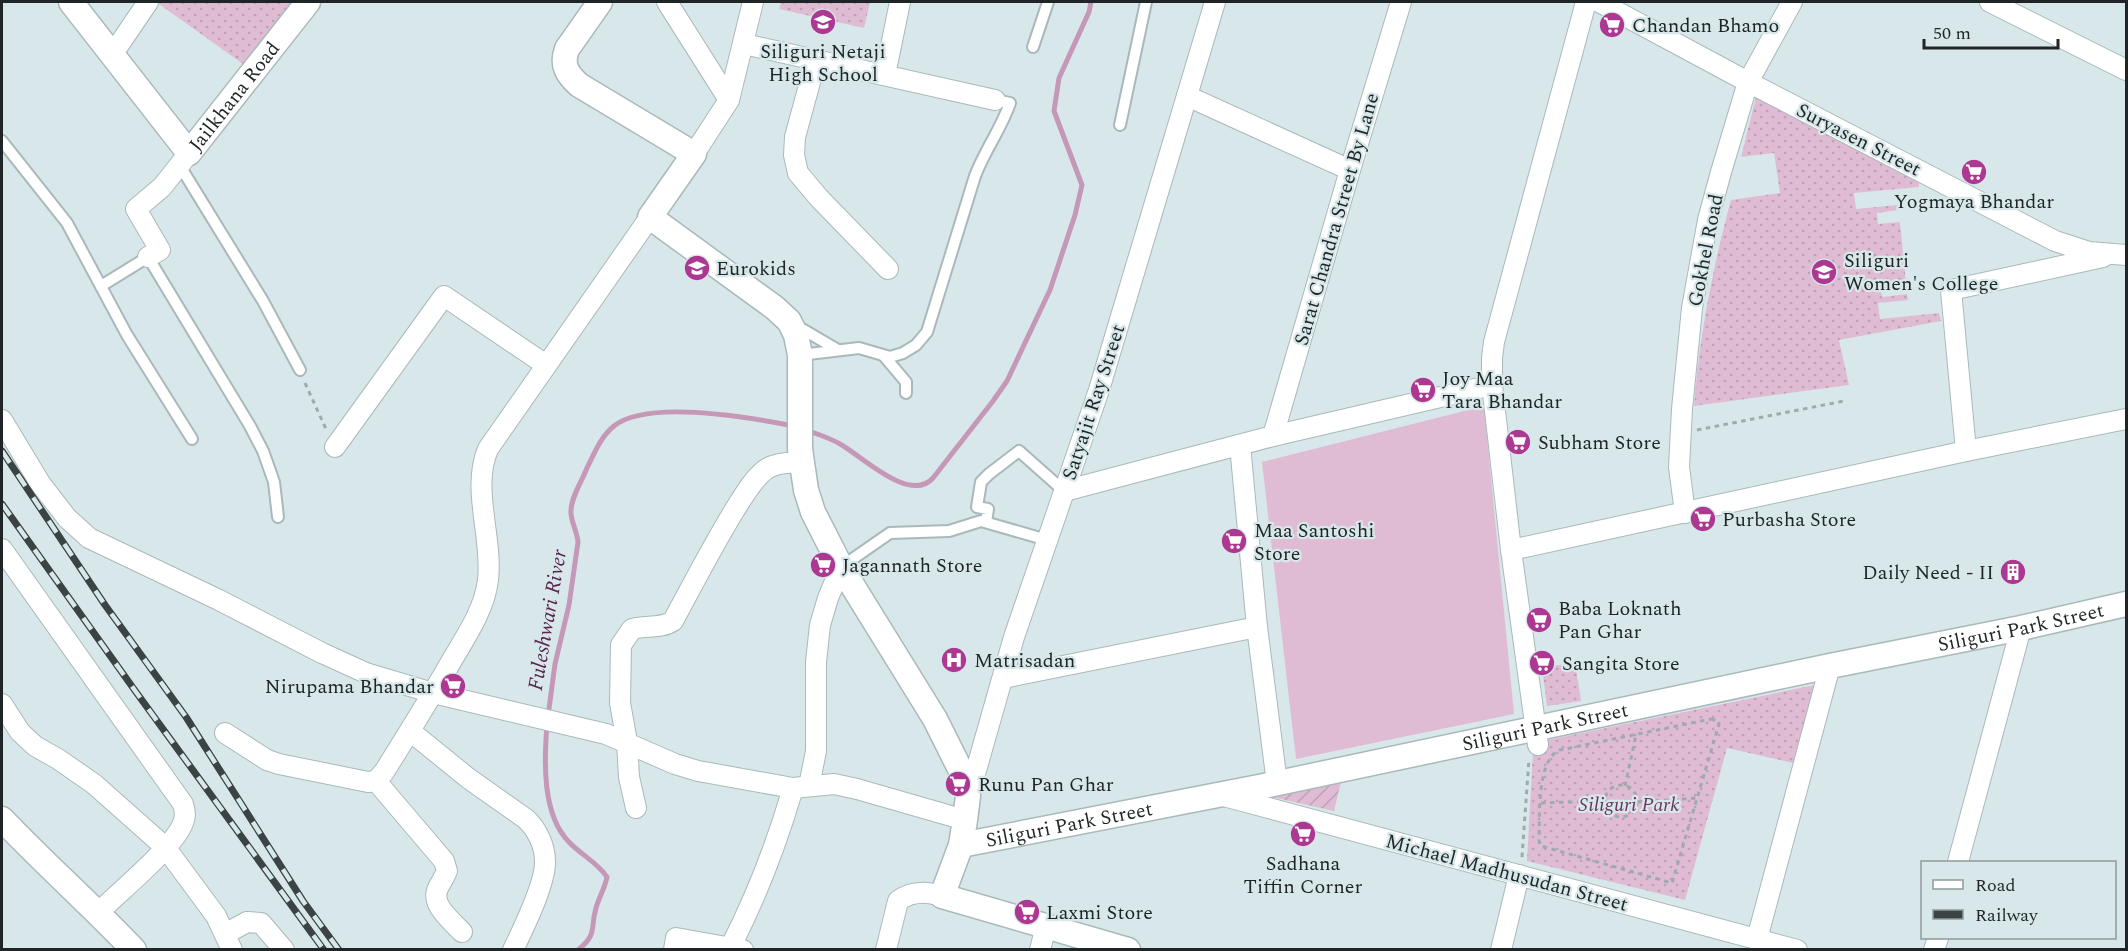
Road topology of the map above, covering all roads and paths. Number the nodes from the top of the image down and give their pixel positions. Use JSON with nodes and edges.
{"nodes":[{"id":1,"x":71,"y":2,"type":"edge"},
{"id":2,"x":148,"y":2,"type":"edge"},
{"id":3,"x":308,"y":2,"type":"edge"},
{"id":4,"x":600,"y":2,"type":"edge"},
{"id":5,"x":667,"y":2,"type":"edge"},
{"id":6,"x":753,"y":2,"type":"edge"},
{"id":7,"x":900,"y":2,"type":"edge"},
{"id":8,"x":1048,"y":2,"type":"edge"},
{"id":9,"x":1146,"y":2,"type":"edge"},
{"id":10,"x":1215,"y":2,"type":"edge"},
{"id":11,"x":1401,"y":2,"type":"edge"},
{"id":12,"x":1586,"y":2,"type":"edge"},
{"id":13,"x":1599,"y":2,"type":"edge"},
{"id":14,"x":1792,"y":2,"type":"edge"},
{"id":15,"x":1990,"y":2,"type":"edge"},
{"id":16,"x":744,"y":44,"type":"junction"},
{"id":17,"x":1033,"y":47,"type":"dead end"},
{"id":18,"x":112,"y":55,"type":"junction"},
{"id":19,"x":816,"y":60,"type":"junction"},
{"id":20,"x":2127,"y":70,"type":"edge"},
{"id":21,"x":885,"y":75,"type":"junction"},
{"id":22,"x":1748,"y":82,"type":"junction"},
{"id":23,"x":1187,"y":96,"type":"junction"},
{"id":24,"x":995,"y":99,"type":"joint"},
{"id":25,"x":729,"y":100,"type":"junction"},
{"id":26,"x":1120,"y":125,"type":"dead end"},
{"id":27,"x":2,"y":141,"type":"edge"},
{"id":28,"x":694,"y":154,"type":"junction"},
{"id":29,"x":184,"y":160,"type":"junction"},
{"id":30,"x":1350,"y":170,"type":"junction"},
{"id":31,"x":650,"y":217,"type":"junction"},
{"id":32,"x":2119,"y":255,"type":"edge"},
{"id":33,"x":148,"y":257,"type":"junction"},
{"id":34,"x":888,"y":269,"type":"dead end"},
{"id":35,"x":101,"y":286,"type":"junction"},
{"id":36,"x":789,"y":321,"type":"junction"},
{"id":37,"x":838,"y":350,"type":"junction"},
{"id":38,"x":884,"y":356,"type":"junction"},
{"id":39,"x":546,"y":365,"type":"junction"},
{"id":40,"x":800,"y":367,"type":"junction"},
{"id":41,"x":300,"y":370,"type":"joint"},
{"id":42,"x":1492,"y":385,"type":"junction"},
{"id":43,"x":906,"y":393,"type":"dead end"},
{"id":44,"x":1844,"y":401,"type":"dead end"},
{"id":45,"x":2127,"y":419,"type":"edge"},
{"id":46,"x":2,"y":420,"type":"edge"},
{"id":47,"x":1681,"y":431,"type":"junction"},
{"id":48,"x":1273,"y":436,"type":"junction"},
{"id":49,"x":192,"y":439,"type":"dead end"},
{"id":50,"x":1240,"y":444,"type":"junction"},
{"id":51,"x":335,"y":447,"type":"joint"},
{"id":52,"x":1966,"y":451,"type":"junction"},
{"id":53,"x":800,"y":456,"type":"junction"},
{"id":54,"x":1064,"y":491,"type":"junction"},
{"id":55,"x":1685,"y":513,"type":"junction"},
{"id":56,"x":278,"y":517,"type":"dead end"},
{"id":57,"x":986,"y":522,"type":"junction"},
{"id":58,"x":1047,"y":540,"type":"junction"},
{"id":59,"x":2,"y":549,"type":"edge"},
{"id":60,"x":1511,"y":550,"type":"junction"},
{"id":61,"x":841,"y":567,"type":"junction"},
{"id":62,"x":2127,"y":604,"type":"edge"},
{"id":63,"x":1257,"y":627,"type":"junction"},
{"id":64,"x":2021,"y":628,"type":"junction"},
{"id":65,"x":1830,"y":666,"type":"junction"},
{"id":66,"x":1003,"y":678,"type":"junction"},
{"id":67,"x":433,"y":693,"type":"junction"},
{"id":68,"x":2,"y":704,"type":"edge"},
{"id":69,"x":410,"y":731,"type":"junction"},
{"id":70,"x":225,"y":733,"type":"dead end"},
{"id":71,"x":1636,"y":735,"type":"junction"},
{"id":72,"x":1534,"y":741,"type":"junction"},
{"id":73,"x":627,"y":742,"type":"junction"},
{"id":74,"x":376,"y":781,"type":"junction"},
{"id":75,"x":1277,"y":783,"type":"junction"},
{"id":76,"x":1625,"y":786,"type":"junction"},
{"id":77,"x":801,"y":787,"type":"junction"},
{"id":78,"x":1218,"y":794,"type":"junction"},
{"id":79,"x":1697,"y":798,"type":"junction"},
{"id":80,"x":1605,"y":801,"type":"junction"},
{"id":81,"x":1637,"y":802,"type":"junction"},
{"id":82,"x":1541,"y":803,"type":"junction"},
{"id":83,"x":636,"y":808,"type":"dead end"},
{"id":84,"x":966,"y":811,"type":"junction"},
{"id":85,"x":2,"y":819,"type":"edge"},
{"id":86,"x":961,"y":845,"type":"junction"},
{"id":87,"x":165,"y":847,"type":"junction"},
{"id":88,"x":1958,"y":861,"type":"edge"},
{"id":89,"x":1521,"y":870,"type":"junction"},
{"id":90,"x":942,"y":896,"type":"junction"},
{"id":91,"x":98,"y":913,"type":"junction"},
{"id":92,"x":1046,"y":926,"type":"junction"},
{"id":93,"x":462,"y":932,"type":"dead end"},
{"id":94,"x":1757,"y":939,"type":"junction"},
{"id":95,"x":228,"y":942,"type":"edge"},
{"id":96,"x":737,"y":948,"type":"edge"},
{"id":97,"x":134,"y":950,"type":"edge"},
{"id":98,"x":284,"y":950,"type":"edge"},
{"id":99,"x":513,"y":950,"type":"edge"},
{"id":100,"x":674,"y":950,"type":"edge"},
{"id":101,"x":886,"y":950,"type":"edge"},
{"id":102,"x":1040,"y":950,"type":"edge"},
{"id":103,"x":1128,"y":950,"type":"edge"},
{"id":104,"x":1501,"y":950,"type":"edge"},
{"id":105,"x":1797,"y":950,"type":"edge"}],
"edges":[{"from":1,"to":18,"type":"street","name":"Jailkhana Road"},
{"from":2,"to":18,"type":"street"},
{"from":3,"to":29,"type":"street","name":"Jailkhana Road"},
{"from":4,"to":28,"type":"street"},
{"from":5,"to":25,"type":"street"},
{"from":6,"to":16,"type":"street"},
{"from":7,"to":21,"type":"street"},
{"from":8,"to":17,"type":"lane"},
{"from":9,"to":26,"type":"lane"},
{"from":10,"to":23,"type":"street","name":"Satyajit Ray Street"},
{"from":11,"to":30,"type":"street","name":"Sarat Chandra Street By Lane"},
{"from":12,"to":42,"type":"street"},
{"from":13,"to":22,"type":"street","name":"Suryasen Street"},
{"from":14,"to":22,"type":"street","name":"Gokhel Road"},
{"from":15,"to":20,"type":"street"},
{"from":16,"to":19,"type":"street"},
{"from":16,"to":25,"type":"street"},
{"from":18,"to":29,"type":"street","name":"Jailkhana Road"},
{"from":19,"to":21,"type":"street"},
{"from":19,"to":34,"type":"street"},
{"from":21,"to":24,"type":"street"},
{"from":22,"to":32,"type":"street","name":"Suryasen Street"},
{"from":22,"to":47,"type":"street","name":"Gokhel Road"},
{"from":23,"to":30,"type":"street"},
{"from":23,"to":54,"type":"street","name":"Satyajit Ray Street"},
{"from":24,"to":38,"type":"lane"},
{"from":25,"to":28,"type":"street"},
{"from":27,"to":35,"type":"lane"},
{"from":28,"to":31,"type":"street"},
{"from":29,"to":33,"type":"street"},
{"from":29,"to":41,"type":"lane"},
{"from":30,"to":48,"type":"street","name":"Sarat Chandra Street By Lane"},
{"from":31,"to":36,"type":"street"},
{"from":31,"to":39,"type":"street"},
{"from":32,"to":52,"type":"street"},
{"from":33,"to":35,"type":"lane"},
{"from":33,"to":56,"type":"lane"},
{"from":35,"to":49,"type":"lane"},
{"from":36,"to":37,"type":"lane"},
{"from":36,"to":40,"type":"street"},
{"from":37,"to":38,"type":"lane"},
{"from":37,"to":40,"type":"lane"},
{"from":38,"to":43,"type":"lane"},
{"from":39,"to":51,"type":"street"},
{"from":39,"to":67,"type":"street"},
{"from":40,"to":53,"type":"street"},
{"from":41,"to":51,"type":"path"},
{"from":42,"to":48,"type":"street"},
{"from":42,"to":60,"type":"street"},
{"from":44,"to":47,"type":"path"},
{"from":45,"to":52,"type":"street"},
{"from":46,"to":67,"type":"street"},
{"from":47,"to":55,"type":"street","name":"Gokhel Road"},
{"from":48,"to":50,"type":"street"},
{"from":50,"to":54,"type":"street"},
{"from":50,"to":63,"type":"street"},
{"from":52,"to":55,"type":"street"},
{"from":53,"to":61,"type":"street"},
{"from":53,"to":73,"type":"street"},
{"from":54,"to":57,"type":"lane"},
{"from":54,"to":58,"type":"street","name":"Satyajit Ray Street"},
{"from":55,"to":60,"type":"street"},
{"from":57,"to":58,"type":"lane"},
{"from":57,"to":61,"type":"lane"},
{"from":58,"to":66,"type":"street","name":"Satyajit Ray Street"},
{"from":59,"to":87,"type":"street"},
{"from":60,"to":72,"type":"street"},
{"from":61,"to":77,"type":"street"},
{"from":61,"to":84,"type":"street"},
{"from":62,"to":64,"type":"street","name":"Siliguri Park Street"},
{"from":63,"to":66,"type":"street"},
{"from":63,"to":75,"type":"street"},
{"from":64,"to":65,"type":"street","name":"Siliguri Park Street"},
{"from":64,"to":88,"type":"street"},
{"from":65,"to":72,"type":"street","name":"Siliguri Park Street"},
{"from":65,"to":94,"type":"street"},
{"from":66,"to":84,"type":"street","name":"Satyajit Ray Street"},
{"from":67,"to":69,"type":"street"},
{"from":67,"to":73,"type":"street"},
{"from":68,"to":87,"type":"street"},
{"from":69,"to":74,"type":"street"},
{"from":69,"to":99,"type":"street"},
{"from":70,"to":74,"type":"street"},
{"from":71,"to":76,"type":"path"},
{"from":71,"to":79,"type":"path"},
{"from":71,"to":82,"type":"path"},
{"from":72,"to":75,"type":"street","name":"Siliguri Park Street"},
{"from":72,"to":89,"type":"path"},
{"from":73,"to":77,"type":"street"},
{"from":73,"to":83,"type":"street"},
{"from":74,"to":93,"type":"street"},
{"from":75,"to":78,"type":"street","name":"Siliguri Park Street"},
{"from":76,"to":80,"type":"path"},
{"from":76,"to":81,"type":"path"},
{"from":77,"to":84,"type":"street"},
{"from":77,"to":96,"type":"street"},
{"from":78,"to":86,"type":"street","name":"Siliguri Park Street"},
{"from":78,"to":89,"type":"street","name":"Michael Madhusudan Street"},
{"from":79,"to":81,"type":"path"},
{"from":79,"to":82,"type":"path"},
{"from":80,"to":81,"type":"path"},
{"from":80,"to":82,"type":"path"},
{"from":84,"to":86,"type":"street"},
{"from":85,"to":91,"type":"street"},
{"from":86,"to":90,"type":"street"},
{"from":87,"to":91,"type":"street"},
{"from":87,"to":95,"type":"street"},
{"from":89,"to":94,"type":"street","name":"Michael Madhusudan Street"},
{"from":89,"to":104,"type":"street"},
{"from":90,"to":92,"type":"street"},
{"from":90,"to":101,"type":"street"},
{"from":91,"to":97,"type":"street"},
{"from":92,"to":102,"type":"street"},
{"from":92,"to":103,"type":"street"},
{"from":94,"to":105,"type":"street","name":"Michael Madhusudan Street"},
{"from":95,"to":98,"type":"street"},
{"from":96,"to":100,"type":"street"}]}
